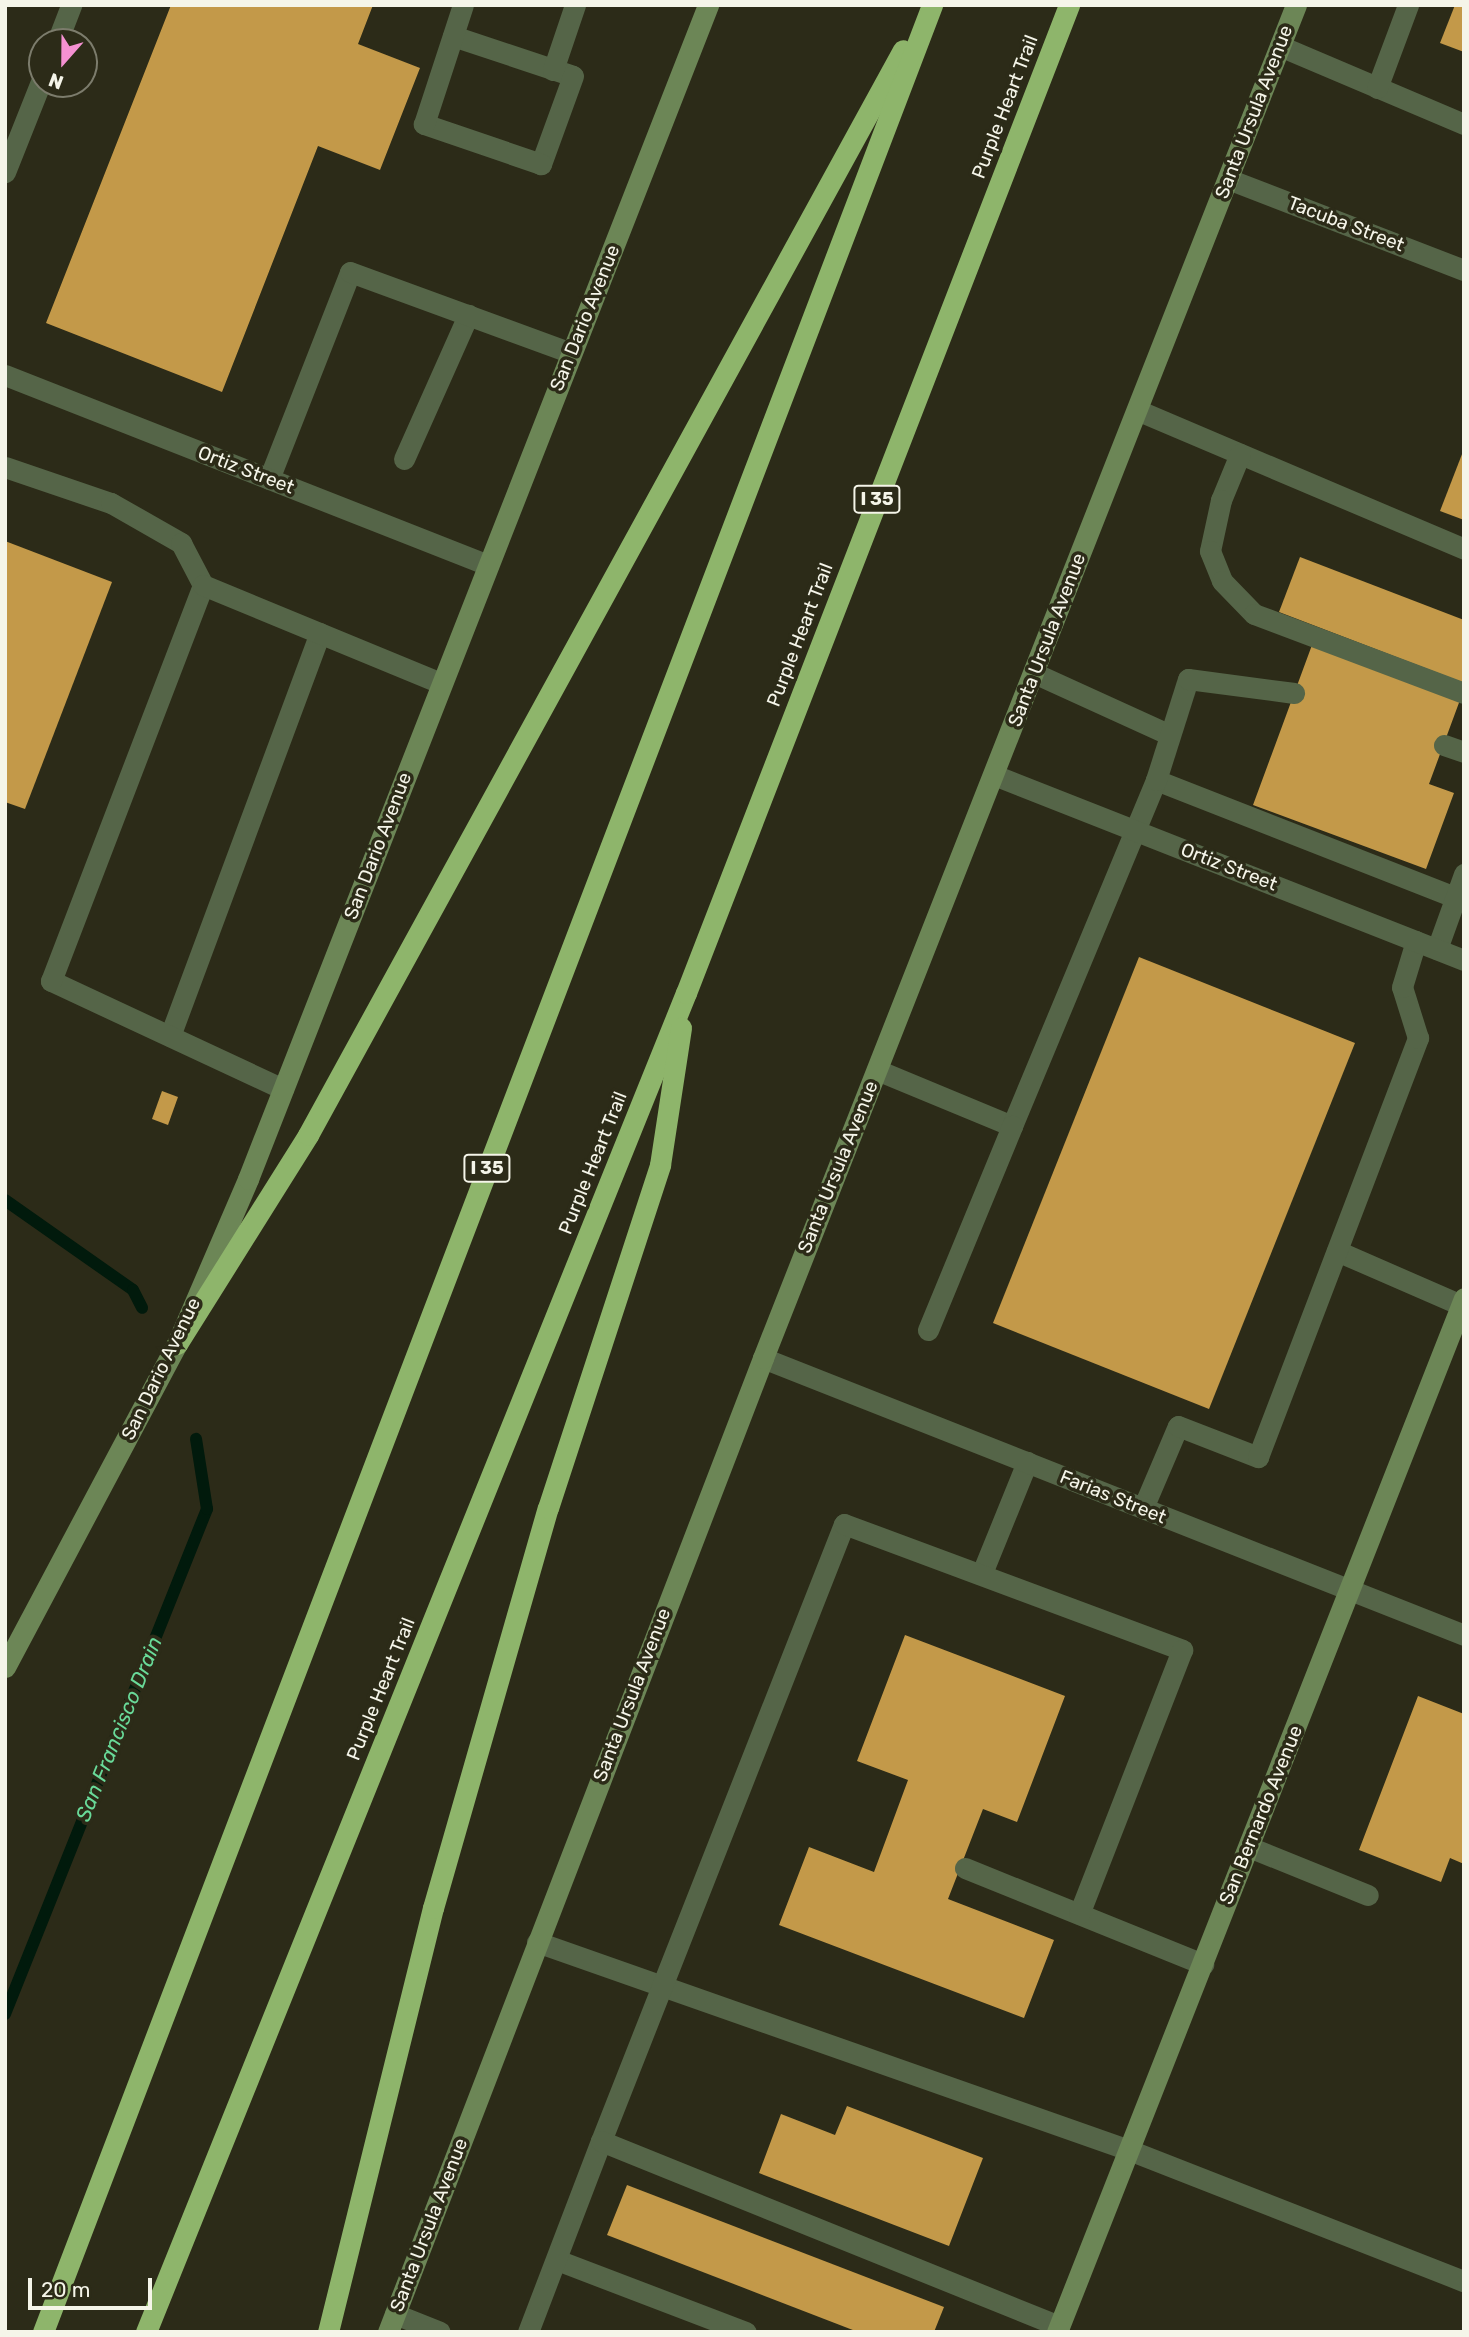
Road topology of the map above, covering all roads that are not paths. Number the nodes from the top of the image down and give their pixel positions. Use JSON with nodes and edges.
{"nodes":[{"id":1,"x":71,"y":5,"type":"edge"},
{"id":2,"x":463,"y":5,"type":"edge"},
{"id":3,"x":575,"y":5,"type":"edge"},
{"id":4,"x":708,"y":5,"type":"edge"},
{"id":5,"x":930,"y":5,"type":"edge"},
{"id":6,"x":1069,"y":5,"type":"edge"},
{"id":7,"x":1296,"y":5,"type":"edge"},
{"id":8,"x":1408,"y":5,"type":"edge"},
{"id":9,"x":62,"y":28,"type":"edge"},
{"id":10,"x":453,"y":36,"type":"junction"},
{"id":11,"x":1280,"y":46,"type":"junction"},
{"id":12,"x":553,"y":70,"type":"junction"},
{"id":13,"x":1377,"y":88,"type":"junction"},
{"id":14,"x":34,"y":98,"type":"edge"},
{"id":15,"x":1464,"y":124,"type":"edge"},
{"id":16,"x":5,"y":172,"type":"edge"},
{"id":17,"x":1228,"y":178,"type":"junction"},
{"id":18,"x":1464,"y":270,"type":"edge"},
{"id":19,"x":468,"y":316,"type":"junction"},
{"id":20,"x":571,"y":353,"type":"junction"},
{"id":21,"x":5,"y":375,"type":"edge"},
{"id":22,"x":1137,"y":410,"type":"junction"},
{"id":23,"x":1240,"y":454,"type":"junction"},
{"id":24,"x":404,"y":459,"type":"dead end"},
{"id":25,"x":5,"y":467,"type":"edge"},
{"id":26,"x":269,"y":478,"type":"junction"},
{"id":27,"x":1464,"y":549,"type":"edge"},
{"id":28,"x":488,"y":565,"type":"junction"},
{"id":29,"x":203,"y":585,"type":"junction"},
{"id":30,"x":320,"y":633,"type":"junction"},
{"id":31,"x":1034,"y":673,"type":"junction"},
{"id":32,"x":441,"y":683,"type":"junction"},
{"id":33,"x":1294,"y":693,"type":"dead end"},
{"id":34,"x":1464,"y":693,"type":"edge"},
{"id":35,"x":1170,"y":735,"type":"junction"},
{"id":36,"x":994,"y":775,"type":"junction"},
{"id":37,"x":1156,"y":780,"type":"junction"},
{"id":38,"x":1135,"y":830,"type":"junction"},
{"id":39,"x":1464,"y":874,"type":"edge"},
{"id":40,"x":1455,"y":897,"type":"junction"},
{"id":41,"x":1416,"y":940,"type":"junction"},
{"id":42,"x":1437,"y":949,"type":"junction"},
{"id":43,"x":1464,"y":960,"type":"edge"},
{"id":44,"x":686,"y":993,"type":"junction"},
{"id":45,"x":170,"y":1036,"type":"junction"},
{"id":46,"x":877,"y":1070,"type":"junction"},
{"id":47,"x":283,"y":1088,"type":"junction"},
{"id":48,"x":1012,"y":1126,"type":"junction"},
{"id":49,"x":1337,"y":1251,"type":"junction"},
{"id":50,"x":1462,"y":1301,"type":"edge"},
{"id":51,"x":928,"y":1330,"type":"dead end"},
{"id":52,"x":177,"y":1344,"type":"junction"},
{"id":53,"x":763,"y":1358,"type":"junction"},
{"id":54,"x":1027,"y":1462,"type":"junction"},
{"id":55,"x":1143,"y":1508,"type":"junction"},
{"id":56,"x":982,"y":1573,"type":"junction"},
{"id":57,"x":1350,"y":1591,"type":"junction"},
{"id":58,"x":1464,"y":1635,"type":"edge"},
{"id":59,"x":5,"y":1667,"type":"edge"},
{"id":60,"x":1249,"y":1847,"type":"junction"},
{"id":61,"x":965,"y":1868,"type":"dead end"},
{"id":62,"x":1368,"y":1895,"type":"dead end"},
{"id":63,"x":1079,"y":1914,"type":"junction"},
{"id":64,"x":537,"y":1942,"type":"junction"},
{"id":65,"x":1203,"y":1964,"type":"junction"},
{"id":66,"x":663,"y":1985,"type":"junction"},
{"id":67,"x":601,"y":2141,"type":"junction"},
{"id":68,"x":1129,"y":2150,"type":"junction"},
{"id":69,"x":557,"y":2260,"type":"junction"},
{"id":70,"x":1464,"y":2281,"type":"edge"},
{"id":71,"x":391,"y":2323,"type":"edge"},
{"id":72,"x":1058,"y":2329,"type":"edge"},
{"id":73,"x":43,"y":2332,"type":"edge"},
{"id":74,"x":146,"y":2332,"type":"edge"},
{"id":75,"x":328,"y":2332,"type":"edge"},
{"id":76,"x":440,"y":2332,"type":"edge"},
{"id":77,"x":528,"y":2332,"type":"edge"},
{"id":78,"x":746,"y":2332,"type":"edge"}],
"edges":[{"from":1,"to":9,"type":"street"},
{"from":2,"to":10,"type":"street"},
{"from":3,"to":12,"type":"street"},
{"from":4,"to":20,"type":"main road","name":"San Dario Avenue"},
{"from":5,"to":52,"type":"highway"},
{"from":5,"to":73,"type":"highway","number":"I 35"},
{"from":6,"to":44,"type":"highway","name":"Purple Heart Trail","number":"I 35"},
{"from":7,"to":11,"type":"main road","name":"Santa Ursula Avenue"},
{"from":8,"to":13,"type":"street"},
{"from":10,"to":12,"type":"street"},
{"from":10,"to":12,"type":"street"},
{"from":11,"to":13,"type":"street"},
{"from":11,"to":17,"type":"main road","name":"Santa Ursula Avenue"},
{"from":13,"to":15,"type":"street"},
{"from":14,"to":16,"type":"street"},
{"from":17,"to":18,"type":"street","name":"Tacuba Street"},
{"from":17,"to":22,"type":"main road","name":"Santa Ursula Avenue"},
{"from":19,"to":20,"type":"street"},
{"from":19,"to":24,"type":"street"},
{"from":19,"to":26,"type":"street"},
{"from":20,"to":28,"type":"main road","name":"San Dario Avenue"},
{"from":21,"to":26,"type":"street","name":"Ortiz Street"},
{"from":22,"to":23,"type":"street"},
{"from":22,"to":31,"type":"main road","name":"Santa Ursula Avenue"},
{"from":23,"to":27,"type":"street"},
{"from":23,"to":34,"type":"street"},
{"from":25,"to":29,"type":"street"},
{"from":26,"to":28,"type":"street","name":"Ortiz Street"},
{"from":28,"to":32,"type":"main road","name":"San Dario Avenue"},
{"from":29,"to":30,"type":"street"},
{"from":29,"to":45,"type":"street"},
{"from":30,"to":32,"type":"street"},
{"from":30,"to":45,"type":"street"},
{"from":31,"to":35,"type":"street"},
{"from":31,"to":36,"type":"main road","name":"Santa Ursula Avenue"},
{"from":32,"to":47,"type":"main road","name":"San Dario Avenue"},
{"from":33,"to":35,"type":"street"},
{"from":35,"to":37,"type":"street"},
{"from":36,"to":38,"type":"street","name":"Ortiz Street"},
{"from":36,"to":46,"type":"main road","name":"Santa Ursula Avenue"},
{"from":37,"to":38,"type":"street"},
{"from":37,"to":40,"type":"street"},
{"from":38,"to":41,"type":"street","name":"Ortiz Street"},
{"from":38,"to":48,"type":"street"},
{"from":39,"to":40,"type":"street"},
{"from":40,"to":42,"type":"street"},
{"from":41,"to":42,"type":"street","name":"Ortiz Street"},
{"from":41,"to":49,"type":"street"},
{"from":42,"to":43,"type":"street","name":"Ortiz Street"},
{"from":44,"to":74,"type":"highway","name":"Purple Heart Trail","number":"I 35"},
{"from":44,"to":75,"type":"highway"},
{"from":45,"to":47,"type":"street"},
{"from":46,"to":48,"type":"street"},
{"from":46,"to":53,"type":"main road","name":"Santa Ursula Avenue"},
{"from":47,"to":52,"type":"main road","name":"San Dario Avenue"},
{"from":48,"to":51,"type":"street"},
{"from":49,"to":50,"type":"street"},
{"from":49,"to":55,"type":"street"},
{"from":50,"to":57,"type":"main road","name":"San Bernardo Avenue"},
{"from":52,"to":59,"type":"main road","name":"San Dario Avenue"},
{"from":53,"to":54,"type":"street","name":"Farias Street"},
{"from":53,"to":64,"type":"main road","name":"Santa Ursula Avenue"},
{"from":54,"to":55,"type":"street","name":"Farias Street"},
{"from":54,"to":56,"type":"street"},
{"from":55,"to":57,"type":"street","name":"Farias Street"},
{"from":56,"to":63,"type":"street"},
{"from":56,"to":66,"type":"street"},
{"from":57,"to":58,"type":"street","name":"Farias Street"},
{"from":57,"to":60,"type":"main road","name":"San Bernardo Avenue"},
{"from":60,"to":62,"type":"street"},
{"from":60,"to":65,"type":"main road","name":"San Bernardo Avenue"},
{"from":61,"to":63,"type":"street"},
{"from":63,"to":65,"type":"street"},
{"from":64,"to":66,"type":"street"},
{"from":64,"to":71,"type":"main road","name":"Santa Ursula Avenue"},
{"from":65,"to":68,"type":"main road","name":"San Bernardo Avenue"},
{"from":66,"to":67,"type":"street"},
{"from":66,"to":68,"type":"street"},
{"from":67,"to":69,"type":"street"},
{"from":67,"to":72,"type":"street"},
{"from":68,"to":70,"type":"street"},
{"from":68,"to":72,"type":"main road","name":"San Bernardo Avenue"},
{"from":69,"to":77,"type":"street"},
{"from":69,"to":78,"type":"street"},
{"from":71,"to":76,"type":"street"}]}
